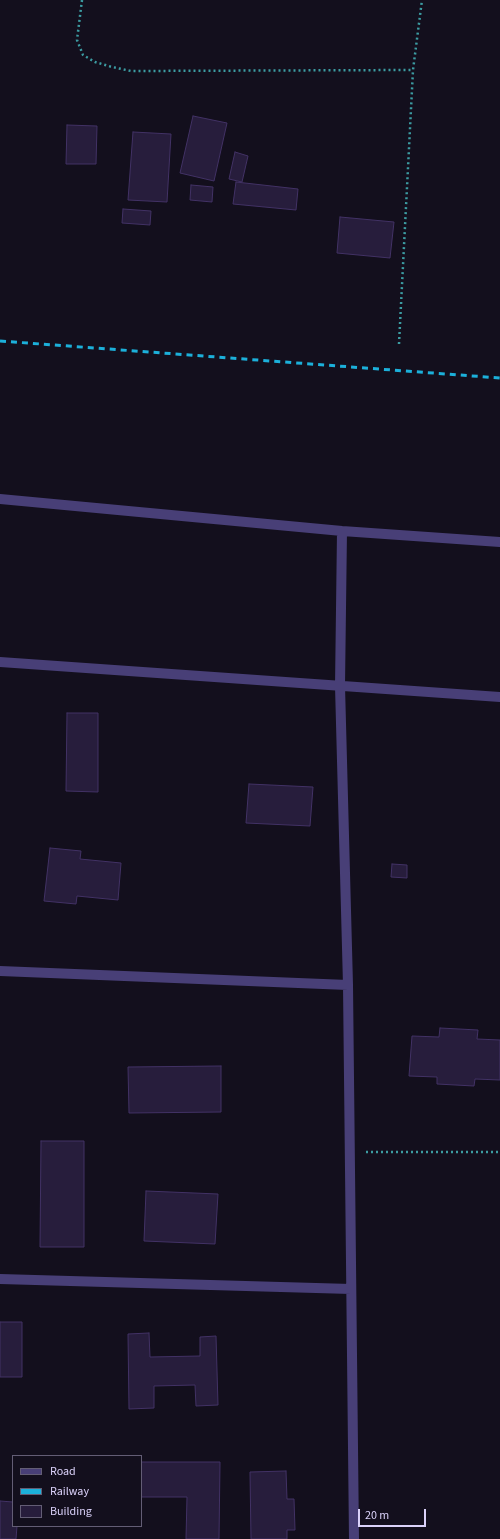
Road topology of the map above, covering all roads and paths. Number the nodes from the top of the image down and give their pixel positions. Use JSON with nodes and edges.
{"nodes":[{"id":1,"x":82,"y":0,"type":"edge"},
{"id":2,"x":422,"y":0,"type":"edge"},
{"id":3,"x":413,"y":70,"type":"junction"},
{"id":4,"x":399,"y":344,"type":"dead end"},
{"id":5,"x":0,"y":500,"type":"edge"},
{"id":6,"x":342,"y":531,"type":"junction"},
{"id":7,"x":500,"y":542,"type":"edge"},
{"id":8,"x":0,"y":662,"type":"edge"},
{"id":9,"x":340,"y":686,"type":"junction"},
{"id":10,"x":500,"y":697,"type":"edge"},
{"id":11,"x":0,"y":971,"type":"edge"},
{"id":12,"x":348,"y":985,"type":"junction"},
{"id":13,"x":349,"y":1152,"type":"junction"},
{"id":14,"x":500,"y":1152,"type":"edge"},
{"id":15,"x":0,"y":1279,"type":"edge"},
{"id":16,"x":351,"y":1289,"type":"junction"},
{"id":17,"x":354,"y":1539,"type":"edge"}],
"edges":[{"from":1,"to":3,"type":"path"},
{"from":2,"to":3,"type":"path"},
{"from":3,"to":4,"type":"path"},
{"from":5,"to":6,"type":"street"},
{"from":6,"to":7,"type":"street"},
{"from":6,"to":9,"type":"street"},
{"from":8,"to":9,"type":"street"},
{"from":9,"to":10,"type":"street"},
{"from":9,"to":12,"type":"street"},
{"from":11,"to":12,"type":"street"},
{"from":12,"to":13,"type":"street"},
{"from":13,"to":14,"type":"path"},
{"from":13,"to":16,"type":"street"},
{"from":15,"to":16,"type":"street"},
{"from":16,"to":17,"type":"street"}]}
